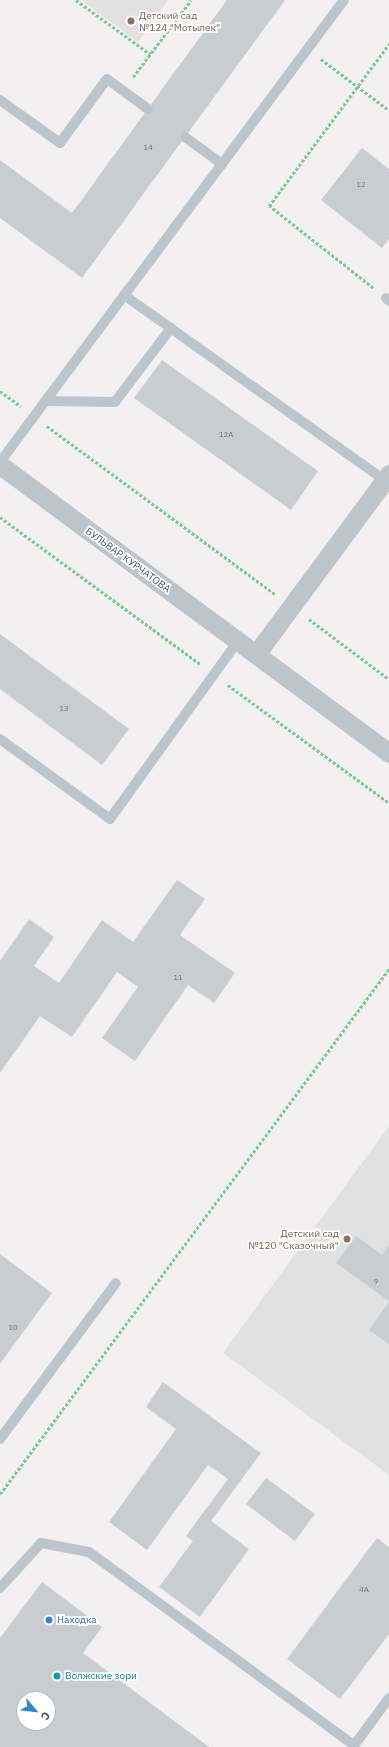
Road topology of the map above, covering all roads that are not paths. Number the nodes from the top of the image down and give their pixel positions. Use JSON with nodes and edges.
{"nodes":[{"id":1,"x":344,"y":0,"type":"edge"},
{"id":2,"x":0,"y":100,"type":"edge"},
{"id":3,"x":148,"y":109,"type":"dead end"},
{"id":4,"x":185,"y":136,"type":"dead end"},
{"id":5,"x":222,"y":164,"type":"junction"},
{"id":6,"x":124,"y":295,"type":"junction"},
{"id":7,"x":171,"y":328,"type":"junction"},
{"id":8,"x":45,"y":401,"type":"junction"},
{"id":9,"x":0,"y":462,"type":"edge"},
{"id":10,"x":0,"y":465,"type":"edge"},
{"id":11,"x":387,"y":477,"type":"edge"},
{"id":12,"x":238,"y":641,"type":"junction"},
{"id":13,"x":256,"y":654,"type":"junction"},
{"id":14,"x":0,"y":739,"type":"edge"},
{"id":15,"x":389,"y":753,"type":"edge"},
{"id":16,"x":116,"y":1283,"type":"dead end"},
{"id":17,"x":0,"y":1439,"type":"edge"},
{"id":18,"x":0,"y":1588,"type":"edge"},
{"id":19,"x":389,"y":1698,"type":"edge"},
{"id":20,"x":353,"y":1746,"type":"edge"}],
"edges":[{"from":1,"to":5,"type":"lane"},
{"from":2,"to":3,"type":"lane"},
{"from":4,"to":5,"type":"lane"},
{"from":5,"to":6,"type":"lane"},
{"from":6,"to":7,"type":"lane"},
{"from":6,"to":8,"type":"lane"},
{"from":7,"to":8,"type":"lane"},
{"from":7,"to":11,"type":"lane"},
{"from":8,"to":9,"type":"lane"},
{"from":10,"to":12,"type":"street","name":"БУЛЬВАР КУРЧАТОВА"},
{"from":11,"to":13,"type":"street"},
{"from":12,"to":13,"type":"street","name":"БУЛЬВАР КУРЧАТОВА"},
{"from":12,"to":14,"type":"lane"},
{"from":13,"to":15,"type":"street","name":"БУЛЬВАР КУРЧАТОВА"},
{"from":16,"to":17,"type":"lane"},
{"from":18,"to":20,"type":"lane"},
{"from":19,"to":20,"type":"lane"}]}
